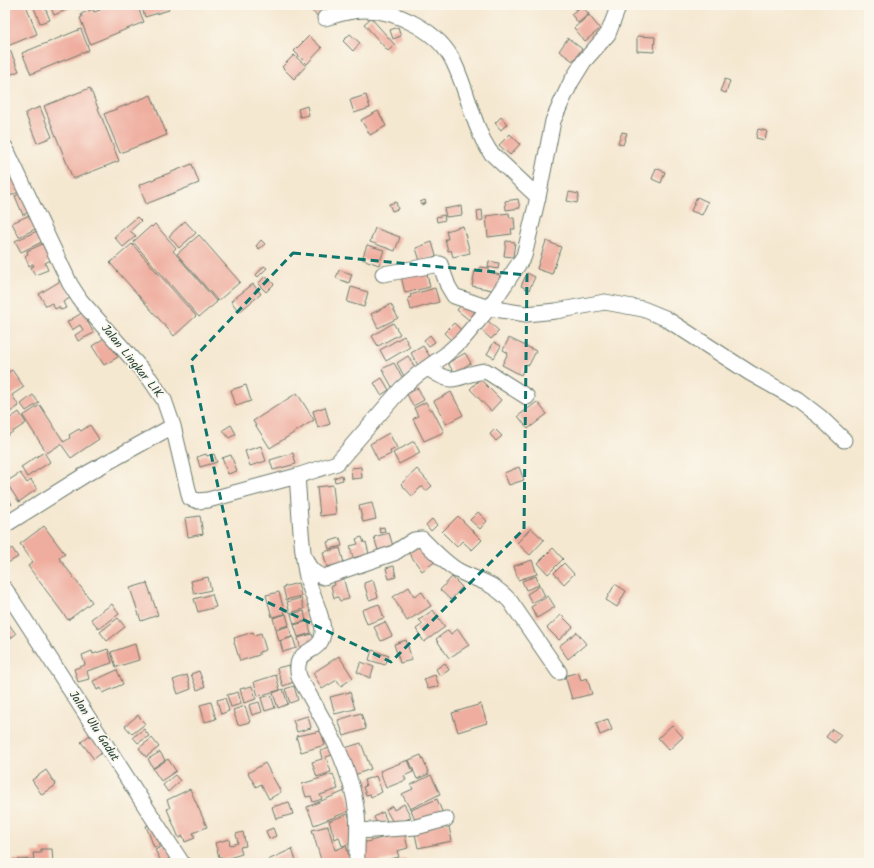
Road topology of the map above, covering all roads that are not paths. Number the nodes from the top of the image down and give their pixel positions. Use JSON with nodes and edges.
{"nodes":[{"id":1,"x":619,"y":5,"type":"edge"},
{"id":2,"x":325,"y":18,"type":"dead end"},
{"id":3,"x":5,"y":147,"type":"edge"},
{"id":4,"x":538,"y":197,"type":"junction"},
{"id":5,"x":383,"y":274,"type":"dead end"},
{"id":6,"x":489,"y":308,"type":"junction"},
{"id":7,"x":428,"y":368,"type":"junction"},
{"id":8,"x":527,"y":397,"type":"dead end"},
{"id":9,"x":173,"y":426,"type":"junction"},
{"id":10,"x":844,"y":440,"type":"dead end"},
{"id":11,"x":297,"y":476,"type":"junction"},
{"id":12,"x":5,"y":525,"type":"edge"},
{"id":13,"x":304,"y":555,"type":"junction"},
{"id":14,"x":5,"y":589,"type":"edge"},
{"id":15,"x":559,"y":672,"type":"dead end"},
{"id":16,"x":446,"y":819,"type":"dead end"},
{"id":17,"x":358,"y":831,"type":"junction"},
{"id":18,"x":182,"y":863,"type":"edge"},
{"id":19,"x":356,"y":863,"type":"edge"}],
"edges":[{"from":1,"to":4,"type":"street"},
{"from":2,"to":4,"type":"street"},
{"from":3,"to":9,"type":"street","name":"Jalan Lingkar LIK"},
{"from":4,"to":6,"type":"street"},
{"from":5,"to":6,"type":"street"},
{"from":6,"to":7,"type":"street"},
{"from":6,"to":10,"type":"street"},
{"from":7,"to":8,"type":"street"},
{"from":7,"to":11,"type":"street"},
{"from":9,"to":11,"type":"street","name":"Jalan Lingkar LIK"},
{"from":9,"to":12,"type":"street"},
{"from":11,"to":13,"type":"street"},
{"from":13,"to":15,"type":"street"},
{"from":13,"to":17,"type":"street"},
{"from":14,"to":18,"type":"street","name":"Jalan Ulu Gadut"},
{"from":16,"to":17,"type":"street"},
{"from":17,"to":19,"type":"street"}]}
